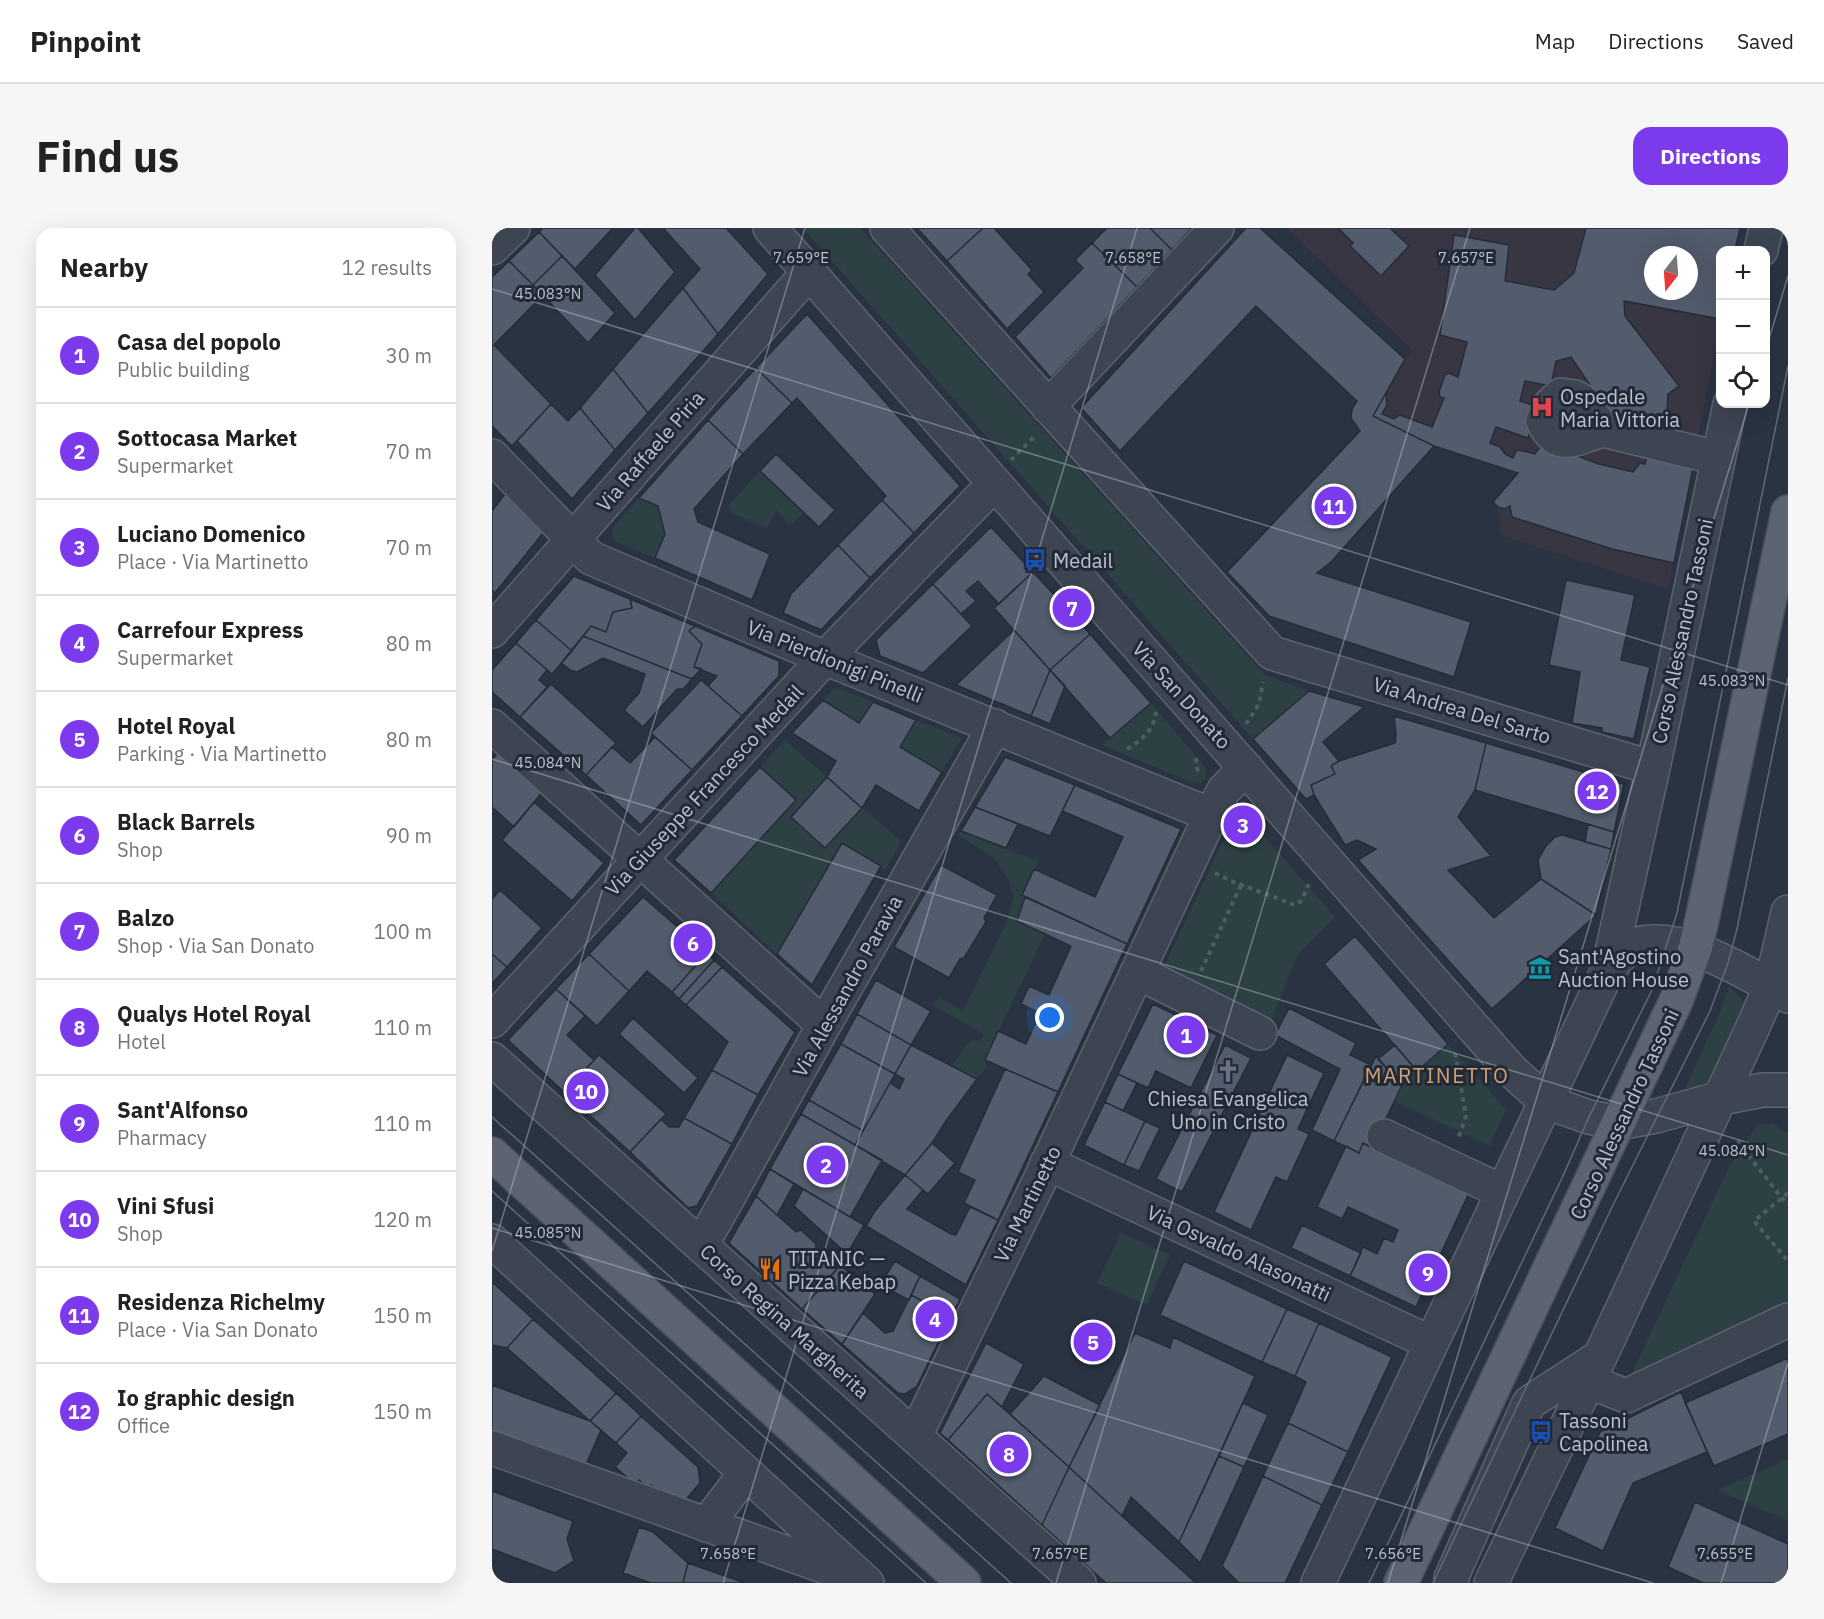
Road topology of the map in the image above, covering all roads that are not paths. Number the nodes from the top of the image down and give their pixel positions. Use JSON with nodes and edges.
{"nodes":[{"id":1,"x":513,"y":228,"type":"edge"},
{"id":2,"x":770,"y":228,"type":"edge"},
{"id":3,"x":887,"y":228,"type":"edge"},
{"id":4,"x":1217,"y":228,"type":"edge"},
{"id":5,"x":1766,"y":228,"type":"edge"},
{"id":6,"x":1762,"y":246,"type":"edge"},
{"id":7,"x":492,"y":248,"type":"edge"},
{"id":8,"x":809,"y":273,"type":"junction"},
{"id":9,"x":1729,"y":408,"type":"edge"},
{"id":10,"x":1045,"y":418,"type":"junction"},
{"id":11,"x":1603,"y":430,"type":"dead end"},
{"id":12,"x":492,"y":456,"type":"edge"},
{"id":13,"x":1718,"y":458,"type":"junction"},
{"id":14,"x":1001,"y":473,"type":"junction"},
{"id":15,"x":1788,"y":512,"type":"edge"},
{"id":16,"x":572,"y":540,"type":"junction"},
{"id":17,"x":492,"y":632,"type":"edge"},
{"id":18,"x":825,"y":658,"type":"junction"},
{"id":19,"x":492,"y":726,"type":"edge"},
{"id":20,"x":994,"y":726,"type":"junction"},
{"id":21,"x":1246,"y":768,"type":"junction"},
{"id":22,"x":1653,"y":768,"type":"junction"},
{"id":23,"x":1211,"y":815,"type":"junction"},
{"id":24,"x":640,"y":860,"type":"junction"},
{"id":25,"x":1788,"y":912,"type":"edge"},
{"id":26,"x":1695,"y":949,"type":"junction"},
{"id":27,"x":1608,"y":970,"type":"junction"},
{"id":28,"x":1137,"y":972,"type":"junction"},
{"id":29,"x":1779,"y":991,"type":"edge"},
{"id":30,"x":492,"y":1021,"type":"edge"},
{"id":31,"x":824,"y":1025,"type":"junction"},
{"id":32,"x":1260,"y":1033,"type":"dead end"},
{"id":33,"x":492,"y":1059,"type":"edge"},
{"id":34,"x":1788,"y":1090,"type":"edge"},
{"id":35,"x":1721,"y":1098,"type":"junction"},
{"id":36,"x":1546,"y":1102,"type":"junction"},
{"id":37,"x":1619,"y":1123,"type":"junction"},
{"id":38,"x":1384,"y":1137,"type":"dead end"},
{"id":39,"x":492,"y":1154,"type":"edge"},
{"id":40,"x":1047,"y":1163,"type":"junction"},
{"id":41,"x":1503,"y":1192,"type":"junction"},
{"id":42,"x":492,"y":1241,"type":"edge"},
{"id":43,"x":701,"y":1246,"type":"junction"},
{"id":44,"x":1788,"y":1320,"type":"edge"},
{"id":45,"x":1431,"y":1343,"type":"junction"},
{"id":46,"x":1594,"y":1369,"type":"junction"},
{"id":47,"x":915,"y":1436,"type":"junction"},
{"id":48,"x":492,"y":1448,"type":"edge"},
{"id":49,"x":746,"y":1473,"type":"junction"},
{"id":50,"x":706,"y":1525,"type":"junction"},
{"id":51,"x":866,"y":1582,"type":"edge"},
{"id":52,"x":964,"y":1583,"type":"edge"},
{"id":53,"x":1079,"y":1583,"type":"edge"},
{"id":54,"x":1318,"y":1583,"type":"edge"},
{"id":55,"x":1401,"y":1583,"type":"edge"},
{"id":56,"x":1452,"y":1583,"type":"edge"},
{"id":57,"x":1491,"y":1583,"type":"edge"}],
"edges":[{"from":1,"to":7,"type":"street"},
{"from":2,"to":8,"type":"street","name":"Via San Donato"},
{"from":3,"to":10,"type":"street"},
{"from":4,"to":10,"type":"street"},
{"from":5,"to":6,"type":"street"},
{"from":8,"to":14,"type":"street","name":"Via San Donato"},
{"from":8,"to":16,"type":"street","name":"Via Raffaele Piria"},
{"from":9,"to":13,"type":"street","name":"Corso Alessandro Tassoni"},
{"from":10,"to":22,"type":"street","name":"Via Andrea Del Sarto"},
{"from":11,"to":13,"type":"street"},
{"from":12,"to":16,"type":"street","name":"Via Pierdionigi Pinelli"},
{"from":13,"to":22,"type":"street","name":"Corso Alessandro Tassoni"},
{"from":14,"to":18,"type":"street","name":"Via Giuseppe Francesco Medail"},
{"from":14,"to":21,"type":"street","name":"Via San Donato"},
{"from":15,"to":26,"type":"main road","name":"Corso Alessandro Tassoni"},
{"from":16,"to":17,"type":"street","name":"Via Raffaele Piria"},
{"from":16,"to":18,"type":"street","name":"Via Pierdionigi Pinelli"},
{"from":18,"to":20,"type":"street","name":"Via Pierdionigi Pinelli"},
{"from":18,"to":24,"type":"street","name":"Via Giuseppe Francesco Medail"},
{"from":19,"to":24,"type":"street"},
{"from":20,"to":23,"type":"street","name":"Via Pierdionigi Pinelli"},
{"from":20,"to":31,"type":"street","name":"Via Alessandro Paravia"},
{"from":21,"to":23,"type":"street","name":"Via Martinetto"},
{"from":21,"to":36,"type":"street","name":"Via San Donato"},
{"from":22,"to":27,"type":"street","name":"Corso Alessandro Tassoni"},
{"from":23,"to":28,"type":"street","name":"Via Martinetto"},
{"from":24,"to":30,"type":"street","name":"Via Giuseppe Francesco Medail"},
{"from":24,"to":31,"type":"street"},
{"from":25,"to":29,"type":"street"},
{"from":26,"to":27,"type":"street"},
{"from":26,"to":29,"type":"street"},
{"from":26,"to":37,"type":"main road","name":"Corso Alessandro Tassoni"},
{"from":27,"to":36,"type":"street","name":"Corso Alessandro Tassoni"},
{"from":28,"to":32,"type":"street"},
{"from":28,"to":40,"type":"street","name":"Via Martinetto"},
{"from":29,"to":35,"type":"street"},
{"from":31,"to":43,"type":"street","name":"Via Alessandro Paravia"},
{"from":33,"to":43,"type":"street","name":"Corso Regina Margherita"},
{"from":34,"to":35,"type":"street"},
{"from":35,"to":37,"type":"street"},
{"from":35,"to":46,"type":"street"},
{"from":36,"to":37,"type":"street","name":"Via San Donato"},
{"from":36,"to":41,"type":"street","name":"Corso Alessandro Tassoni"},
{"from":37,"to":55,"type":"main road","name":"Corso Alessandro Tassoni"},
{"from":38,"to":41,"type":"street"},
{"from":39,"to":52,"type":"main road"},
{"from":40,"to":45,"type":"street","name":"Via Osvaldo Alasonatti"},
{"from":40,"to":47,"type":"street","name":"Via Martinetto"},
{"from":41,"to":45,"type":"street","name":"Corso Alessandro Tassoni"},
{"from":42,"to":49,"type":"street"},
{"from":43,"to":47,"type":"street","name":"Corso Regina Margherita"},
{"from":44,"to":46,"type":"street"},
{"from":45,"to":54,"type":"street","name":"Corso Alessandro Tassoni"},
{"from":46,"to":56,"type":"street"},
{"from":46,"to":57,"type":"street"},
{"from":47,"to":53,"type":"street","name":"Corso Regina Margherita"},
{"from":48,"to":50,"type":"street"},
{"from":49,"to":50,"type":"street"},
{"from":49,"to":51,"type":"street"},
{"from":50,"to":51,"type":"street"}]}
